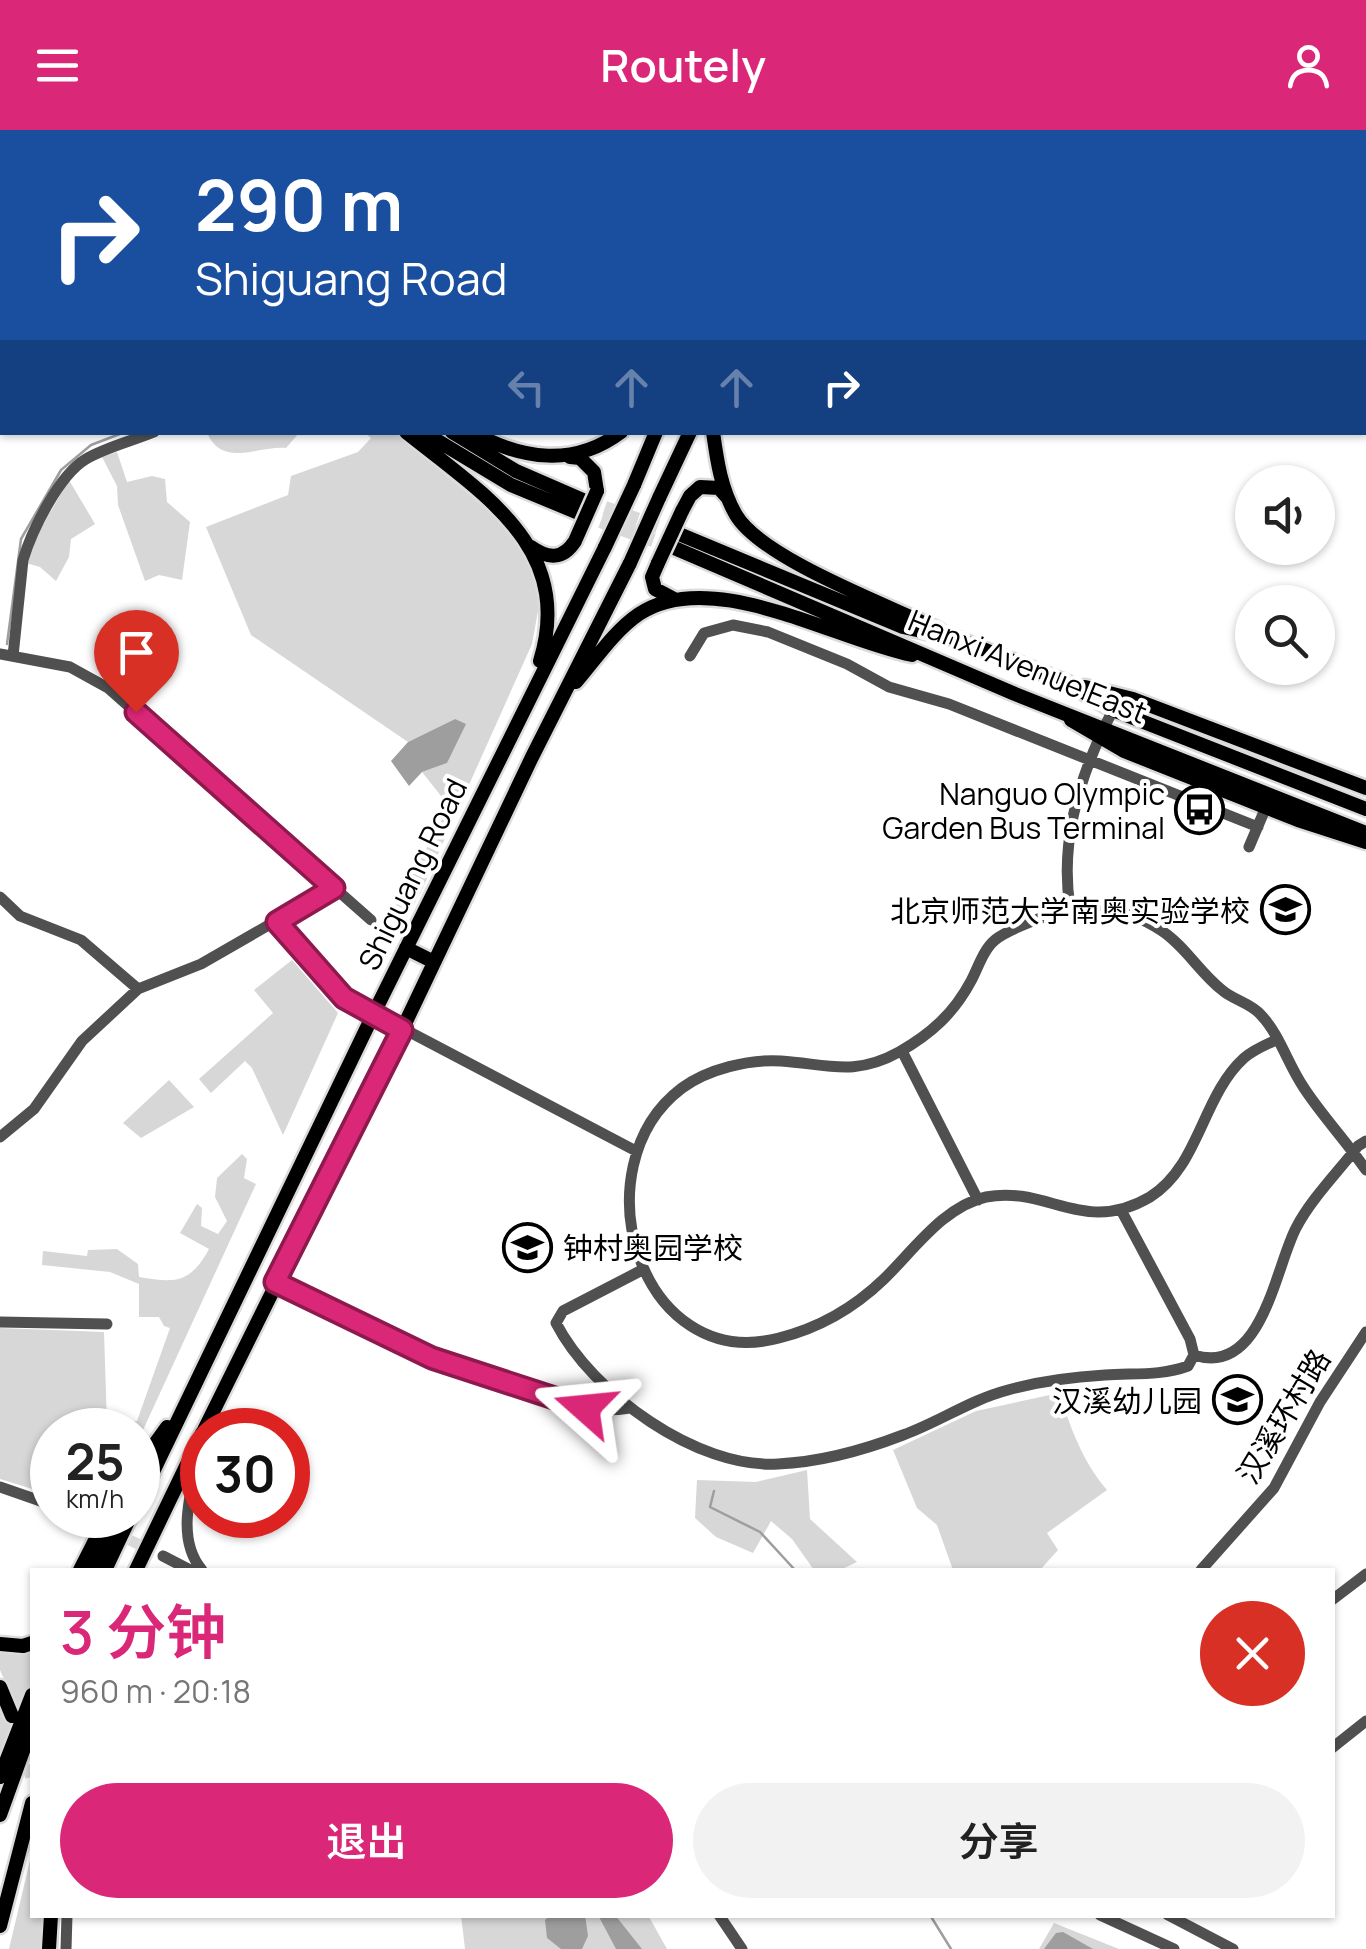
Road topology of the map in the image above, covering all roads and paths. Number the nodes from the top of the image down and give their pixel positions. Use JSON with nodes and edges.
{"nodes":[{"id":1,"x":147,"y":435,"type":"edge"},
{"id":2,"x":410,"y":435,"type":"edge"},
{"id":3,"x":428,"y":435,"type":"edge"},
{"id":4,"x":457,"y":435,"type":"edge"},
{"id":5,"x":481,"y":435,"type":"edge"},
{"id":6,"x":617,"y":435,"type":"edge"},
{"id":7,"x":655,"y":435,"type":"edge"},
{"id":8,"x":689,"y":435,"type":"edge"},
{"id":9,"x":712,"y":435,"type":"edge"},
{"id":10,"x":564,"y":457,"type":"junction"},
{"id":11,"x":727,"y":498,"type":"junction"},
{"id":12,"x":588,"y":502,"type":"junction"},
{"id":13,"x":530,"y":547,"type":"junction"},
{"id":14,"x":674,"y":598,"type":"junction"},
{"id":15,"x":958,"y":639,"type":"junction"},
{"id":16,"x":7,"y":655,"type":"edge"},
{"id":17,"x":690,"y":656,"type":"dead end"},
{"id":18,"x":940,"y":662,"type":"junction"},
{"id":19,"x":1068,"y":684,"type":"junction"},
{"id":20,"x":529,"y":700,"type":"junction"},
{"id":21,"x":560,"y":702,"type":"junction"},
{"id":22,"x":1113,"y":710,"type":"junction"},
{"id":23,"x":1102,"y":733,"type":"junction"},
{"id":24,"x":1185,"y":738,"type":"junction"},
{"id":25,"x":1178,"y":756,"type":"junction"},
{"id":26,"x":1089,"y":760,"type":"junction"},
{"id":27,"x":1269,"y":770,"type":"junction"},
{"id":28,"x":1366,"y":788,"type":"edge"},
{"id":29,"x":1366,"y":800,"type":"edge"},
{"id":30,"x":1266,"y":807,"type":"junction"},
{"id":31,"x":1366,"y":809,"type":"edge"},
{"id":32,"x":1258,"y":827,"type":"junction"},
{"id":33,"x":1366,"y":833,"type":"edge"},
{"id":34,"x":1366,"y":842,"type":"edge"},
{"id":35,"x":1249,"y":847,"type":"dead end"},
{"id":36,"x":334,"y":888,"type":"junction"},
{"id":37,"x":0,"y":897,"type":"edge"},
{"id":38,"x":1070,"y":907,"type":"junction"},
{"id":39,"x":370,"y":920,"type":"dead end"},
{"id":40,"x":277,"y":922,"type":"junction"},
{"id":41,"x":406,"y":948,"type":"junction"},
{"id":42,"x":434,"y":962,"type":"junction"},
{"id":43,"x":138,"y":989,"type":"junction"},
{"id":44,"x":372,"y":1015,"type":"junction"},
{"id":45,"x":402,"y":1030,"type":"junction"},
{"id":46,"x":1276,"y":1040,"type":"junction"},
{"id":47,"x":902,"y":1051,"type":"junction"},
{"id":48,"x":0,"y":1138,"type":"edge"},
{"id":49,"x":1366,"y":1141,"type":"edge"},
{"id":50,"x":636,"y":1151,"type":"junction"},
{"id":51,"x":1354,"y":1152,"type":"junction"},
{"id":52,"x":1366,"y":1170,"type":"edge"},
{"id":53,"x":978,"y":1200,"type":"junction"},
{"id":54,"x":1122,"y":1210,"type":"junction"},
{"id":55,"x":644,"y":1268,"type":"junction"},
{"id":56,"x":275,"y":1282,"type":"junction"},
{"id":57,"x":0,"y":1322,"type":"edge"},
{"id":58,"x":107,"y":1324,"type":"dead end"},
{"id":59,"x":1366,"y":1332,"type":"edge"},
{"id":60,"x":1194,"y":1355,"type":"junction"},
{"id":61,"x":191,"y":1393,"type":"junction"},
{"id":62,"x":215,"y":1408,"type":"edge"},
{"id":63,"x":630,"y":1408,"type":"junction"},
{"id":64,"x":160,"y":1436,"type":"edge"},
{"id":65,"x":160,"y":1457,"type":"edge"},
{"id":66,"x":180,"y":1480,"type":"edge"},
{"id":67,"x":0,"y":1487,"type":"edge"},
{"id":68,"x":30,"y":1497,"type":"edge"},
{"id":69,"x":96,"y":1538,"type":"edge"},
{"id":70,"x":107,"y":1538,"type":"edge"},
{"id":71,"x":121,"y":1538,"type":"edge"},
{"id":72,"x":190,"y":1538,"type":"edge"},
{"id":73,"x":163,"y":1556,"type":"tunnel mouth"},
{"id":74,"x":81,"y":1568,"type":"edge"},
{"id":75,"x":93,"y":1568,"type":"edge"},
{"id":76,"x":106,"y":1568,"type":"edge"},
{"id":77,"x":137,"y":1568,"type":"edge"},
{"id":78,"x":186,"y":1568,"type":"edge"},
{"id":79,"x":200,"y":1568,"type":"edge"},
{"id":80,"x":1204,"y":1568,"type":"edge"},
{"id":81,"x":1366,"y":1574,"type":"edge"},
{"id":82,"x":1335,"y":1598,"type":"edge"},
{"id":83,"x":0,"y":1644,"type":"edge"},
{"id":84,"x":30,"y":1644,"type":"edge"},
{"id":85,"x":0,"y":1687,"type":"edge"},
{"id":86,"x":30,"y":1701,"type":"edge"},
{"id":87,"x":12,"y":1716,"type":"dead end"},
{"id":88,"x":1366,"y":1722,"type":"edge"},
{"id":89,"x":30,"y":1732,"type":"edge"},
{"id":90,"x":1335,"y":1746,"type":"edge"},
{"id":91,"x":0,"y":1776,"type":"edge"},
{"id":92,"x":30,"y":1811,"type":"edge"},
{"id":93,"x":0,"y":1815,"type":"edge"},
{"id":94,"x":51,"y":1918,"type":"edge"},
{"id":95,"x":68,"y":1918,"type":"edge"},
{"id":96,"x":720,"y":1918,"type":"edge"},
{"id":97,"x":1107,"y":1918,"type":"edge"},
{"id":98,"x":1174,"y":1918,"type":"edge"},
{"id":99,"x":0,"y":1926,"type":"edge"},
{"id":100,"x":49,"y":1949,"type":"edge"},
{"id":101,"x":66,"y":1949,"type":"edge"},
{"id":102,"x":742,"y":1949,"type":"edge"},
{"id":103,"x":1174,"y":1949,"type":"edge"},
{"id":104,"x":1233,"y":1949,"type":"edge"}],
"edges":[{"from":1,"to":16,"type":"street"},
{"from":2,"to":13,"type":"main road"},
{"from":3,"to":12,"type":"main road"},
{"from":4,"to":12,"type":"main road"},
{"from":5,"to":10,"type":"main road"},
{"from":6,"to":10,"type":"main road"},
{"from":7,"to":20,"type":"main road","name":"Shiguang Road","bridge":true},
{"from":8,"to":21,"type":"main road","name":"Shiguang Road","bridge":true},
{"from":9,"to":11,"type":"main road"},
{"from":10,"to":12,"type":"main road"},
{"from":11,"to":14,"type":"main road","bridge":true},
{"from":11,"to":15,"type":"main road"},
{"from":12,"to":13,"type":"main road","bridge":true},
{"from":13,"to":20,"type":"main road"},
{"from":14,"to":18,"type":"main road"},
{"from":14,"to":21,"type":"main road"},
{"from":15,"to":18,"type":"main road","name":"Hanxi Avenue East"},
{"from":15,"to":19,"type":"main road","name":"Hanxi Avenue East"},
{"from":16,"to":36,"type":"street"},
{"from":17,"to":26,"type":"street"},
{"from":18,"to":23,"type":"main road","name":"Hanxi Avenue East"},
{"from":19,"to":22,"type":"main road","name":"Hanxi Avenue East"},
{"from":19,"to":28,"type":"main road"},
{"from":20,"to":41,"type":"main road","name":"Shiguang Road"},
{"from":21,"to":42,"type":"main road","name":"Shiguang Road"},
{"from":22,"to":23,"type":"street"},
{"from":22,"to":24,"type":"main road","name":"Hanxi Avenue East"},
{"from":23,"to":25,"type":"main road","name":"Hanxi Avenue East"},
{"from":23,"to":26,"type":"street"},
{"from":23,"to":30,"type":"main road"},
{"from":24,"to":25,"type":"main road"},
{"from":24,"to":27,"type":"main road","name":"Hanxi Avenue East"},
{"from":25,"to":33,"type":"main road","name":"Hanxi Avenue East"},
{"from":26,"to":32,"type":"street"},
{"from":26,"to":38,"type":"street"},
{"from":27,"to":29,"type":"main road"},
{"from":27,"to":31,"type":"main road","name":"Hanxi Avenue East"},
{"from":30,"to":32,"type":"street"},
{"from":30,"to":34,"type":"main road"},
{"from":32,"to":35,"type":"street"},
{"from":36,"to":39,"type":"street"},
{"from":36,"to":40,"type":"street"},
{"from":37,"to":43,"type":"street"},
{"from":38,"to":46,"type":"street"},
{"from":38,"to":47,"type":"street"},
{"from":40,"to":43,"type":"street"},
{"from":40,"to":44,"type":"street"},
{"from":41,"to":42,"type":"main road"},
{"from":41,"to":44,"type":"main road","name":"Shiguang Road"},
{"from":42,"to":45,"type":"main road","name":"Shiguang Road"},
{"from":43,"to":48,"type":"street"},
{"from":44,"to":45,"type":"street"},
{"from":44,"to":61,"type":"main road","name":"Shiguang Road"},
{"from":45,"to":50,"type":"street"},
{"from":45,"to":56,"type":"main road","name":"Shiguang Road"},
{"from":46,"to":51,"type":"street"},
{"from":46,"to":54,"type":"street"},
{"from":47,"to":50,"type":"street"},
{"from":47,"to":53,"type":"street"},
{"from":49,"to":51,"type":"street"},
{"from":50,"to":55,"type":"street"},
{"from":51,"to":52,"type":"street"},
{"from":51,"to":60,"type":"street"},
{"from":53,"to":54,"type":"street"},
{"from":53,"to":55,"type":"street"},
{"from":54,"to":60,"type":"street"},
{"from":55,"to":63,"type":"street"},
{"from":56,"to":62,"type":"main road","name":"Shiguang Road"},
{"from":56,"to":63,"type":"street"},
{"from":57,"to":58,"type":"street"},
{"from":59,"to":80,"type":"street","name":"汉溪环村路"},
{"from":60,"to":63,"type":"street"},
{"from":61,"to":64,"type":"main road"},
{"from":61,"to":65,"type":"main road","name":"Shiguang Road"},
{"from":66,"to":77,"type":"main road","name":"Shiguang Road"},
{"from":67,"to":68,"type":"street"},
{"from":69,"to":74,"type":"main road"},
{"from":70,"to":75,"type":"main road"},
{"from":71,"to":76,"type":"main road"},
{"from":72,"to":79,"type":"street"},
{"from":73,"to":78,"type":"street"},
{"from":81,"to":82,"type":"street"},
{"from":83,"to":84,"type":"main road"},
{"from":85,"to":87,"type":"main road"},
{"from":86,"to":91,"type":"main road"},
{"from":88,"to":90,"type":"street"},
{"from":89,"to":93,"type":"main road"},
{"from":92,"to":99,"type":"main road"},
{"from":94,"to":100,"type":"main road"},
{"from":95,"to":101,"type":"street"},
{"from":96,"to":102,"type":"street"},
{"from":97,"to":103,"type":"street"},
{"from":98,"to":104,"type":"street"}]}
